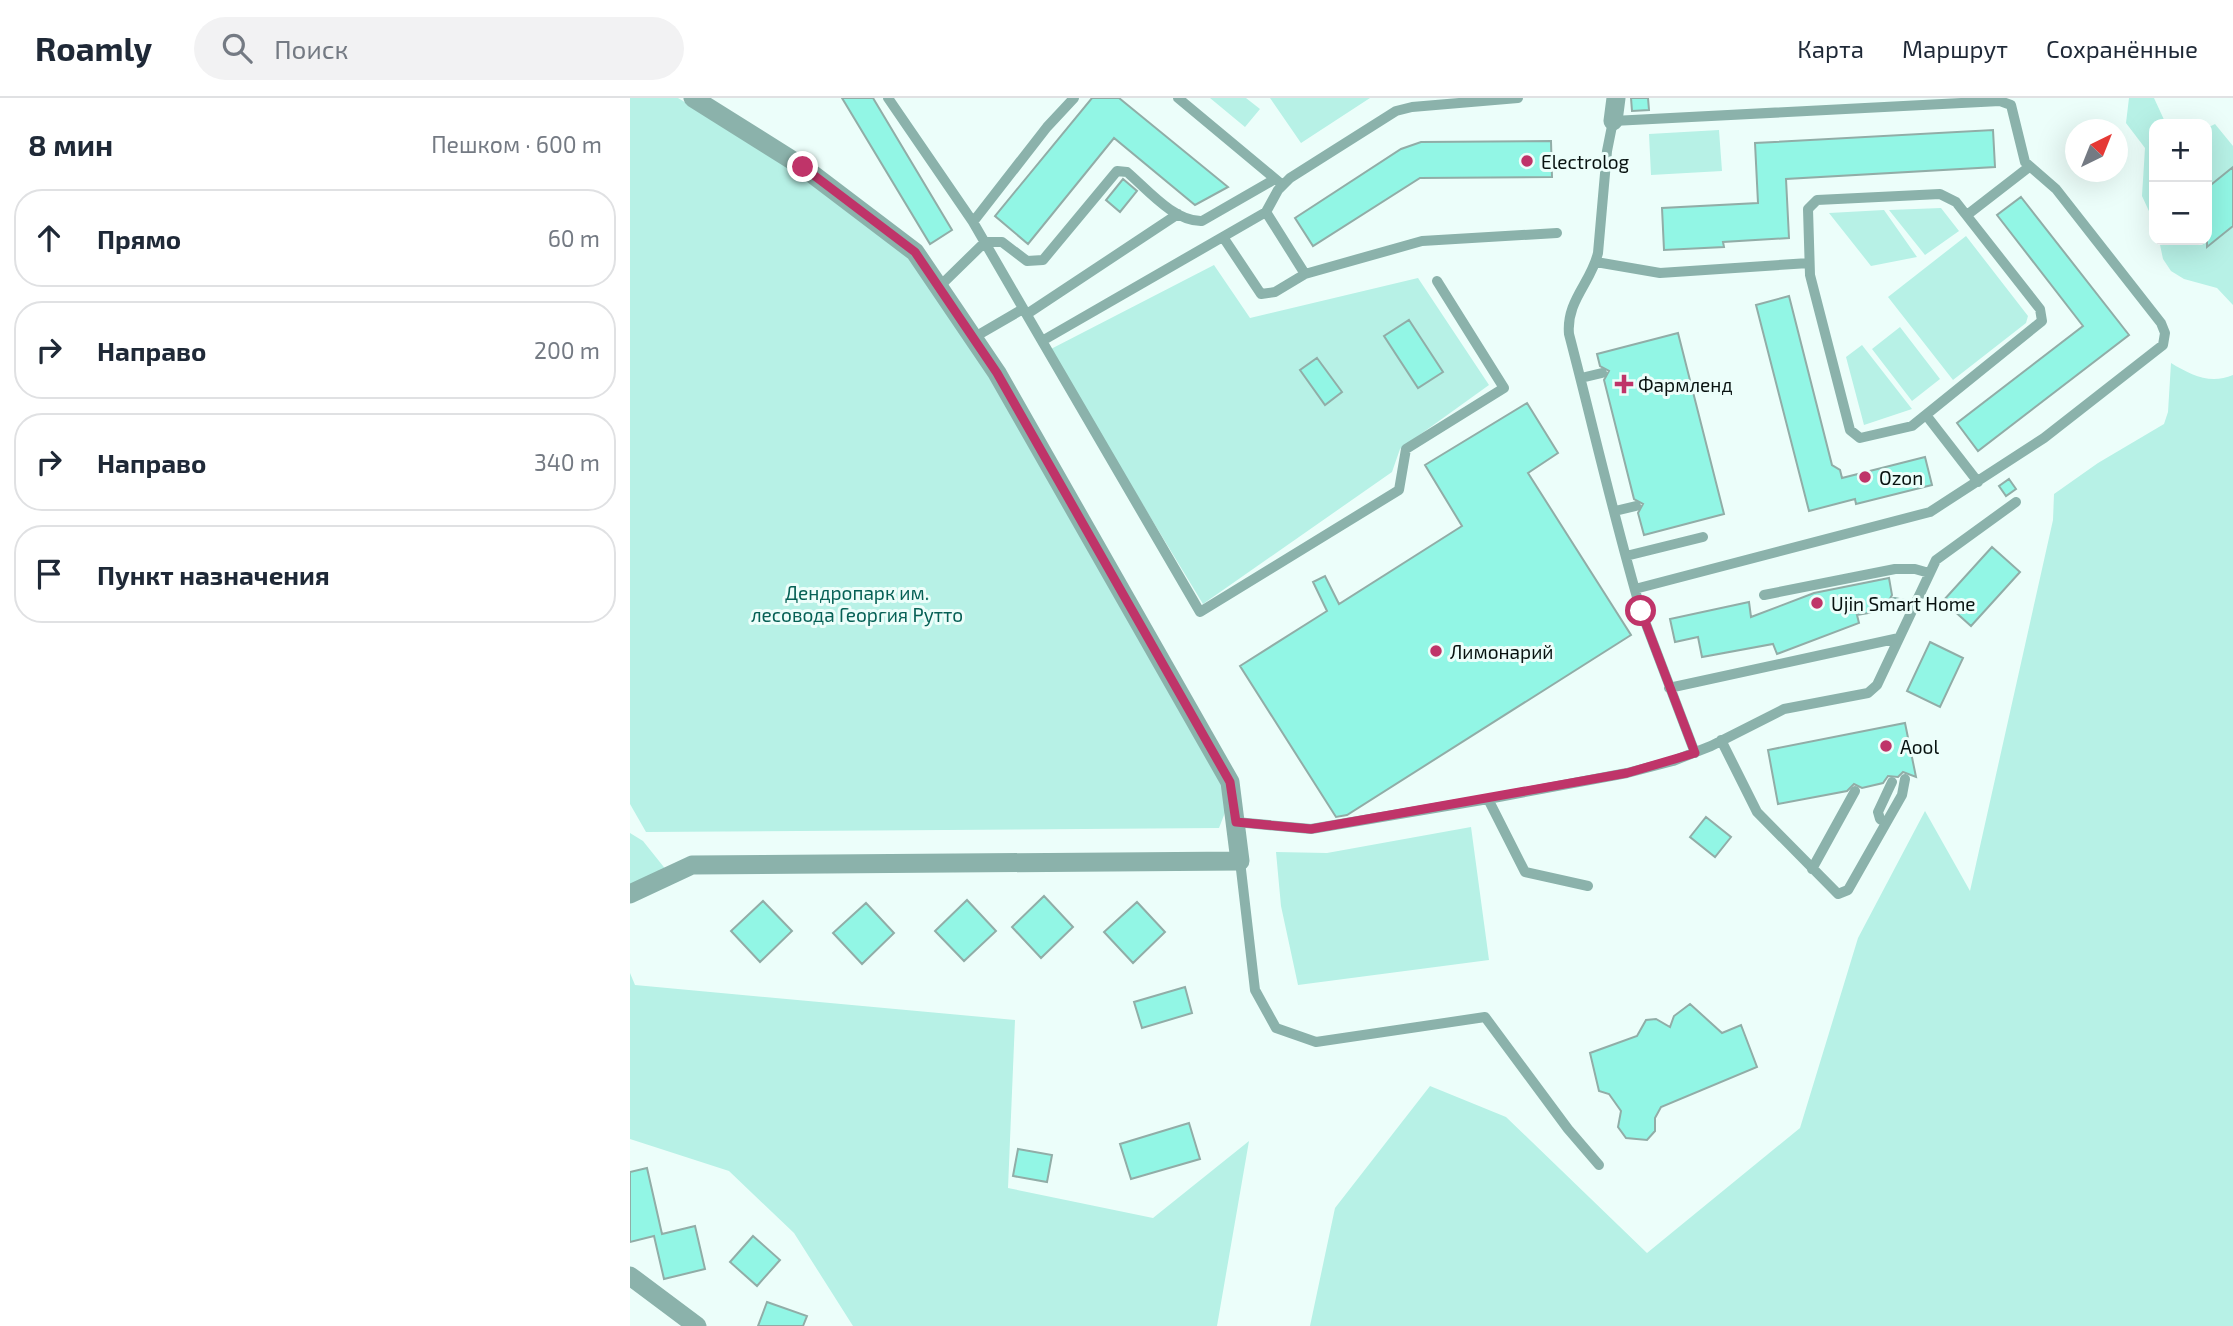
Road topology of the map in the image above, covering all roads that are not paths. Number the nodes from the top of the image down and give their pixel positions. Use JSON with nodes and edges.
{"nodes":[{"id":1,"x":693,"y":98,"type":"edge"},
{"id":2,"x":888,"y":98,"type":"edge"},
{"id":3,"x":1074,"y":98,"type":"edge"},
{"id":4,"x":1178,"y":98,"type":"edge"},
{"id":5,"x":1518,"y":98,"type":"edge"},
{"id":6,"x":1616,"y":98,"type":"edge"},
{"id":7,"x":1413,"y":102,"type":"edge"},
{"id":8,"x":1613,"y":121,"type":"junction"},
{"id":9,"x":2029,"y":167,"type":"junction"},
{"id":10,"x":1279,"y":182,"type":"junction"},
{"id":11,"x":1266,"y":212,"type":"junction"},
{"id":12,"x":1178,"y":214,"type":"junction"},
{"id":13,"x":1967,"y":215,"type":"junction"},
{"id":14,"x":973,"y":222,"type":"junction"},
{"id":15,"x":1557,"y":233,"type":"dead end"},
{"id":16,"x":1223,"y":237,"type":"junction"},
{"id":17,"x":985,"y":242,"type":"junction"},
{"id":18,"x":1596,"y":262,"type":"junction"},
{"id":19,"x":1810,"y":263,"type":"junction"},
{"id":20,"x":1305,"y":274,"type":"junction"},
{"id":21,"x":1437,"y":281,"type":"dead end"},
{"id":22,"x":939,"y":287,"type":"junction"},
{"id":23,"x":1025,"y":311,"type":"junction"},
{"id":24,"x":973,"y":338,"type":"junction"},
{"id":25,"x":1042,"y":341,"type":"junction"},
{"id":26,"x":1602,"y":373,"type":"dead end"},
{"id":27,"x":1581,"y":378,"type":"junction"},
{"id":28,"x":1926,"y":415,"type":"junction"},
{"id":29,"x":1978,"y":482,"type":"junction"},
{"id":30,"x":2015,"y":502,"type":"dead end"},
{"id":31,"x":1636,"y":506,"type":"dead end"},
{"id":32,"x":1615,"y":511,"type":"junction"},
{"id":33,"x":1703,"y":537,"type":"dead end"},
{"id":34,"x":1626,"y":556,"type":"junction"},
{"id":35,"x":1929,"y":573,"type":"junction"},
{"id":36,"x":1634,"y":589,"type":"junction"},
{"id":37,"x":1763,"y":595,"type":"dead end"},
{"id":38,"x":1894,"y":602,"type":"dead end"},
{"id":39,"x":1913,"y":606,"type":"junction"},
{"id":40,"x":1899,"y":638,"type":"junction"},
{"id":41,"x":1669,"y":688,"type":"junction"},
{"id":42,"x":1721,"y":740,"type":"junction"},
{"id":43,"x":1695,"y":753,"type":"junction"},
{"id":44,"x":1905,"y":779,"type":"dead end"},
{"id":45,"x":1892,"y":782,"type":"dead end"},
{"id":46,"x":1855,"y":791,"type":"dead end"},
{"id":47,"x":1488,"y":800,"type":"junction"},
{"id":48,"x":1236,"y":822,"type":"junction"},
{"id":49,"x":1886,"y":823,"type":"junction"},
{"id":50,"x":1240,"y":861,"type":"junction"},
{"id":51,"x":1812,"y":869,"type":"junction"},
{"id":52,"x":1588,"y":886,"type":"dead end"},
{"id":53,"x":630,"y":894,"type":"edge"},
{"id":54,"x":1599,"y":1165,"type":"dead end"},
{"id":55,"x":630,"y":1276,"type":"edge"},
{"id":56,"x":697,"y":1326,"type":"edge"}],
"edges":[{"from":1,"to":22,"type":"street"},
{"from":2,"to":14,"type":"lane"},
{"from":3,"to":14,"type":"lane"},
{"from":4,"to":10,"type":"lane"},
{"from":5,"to":7,"type":"lane"},
{"from":6,"to":8,"type":"street"},
{"from":7,"to":10,"type":"lane"},
{"from":8,"to":9,"type":"lane"},
{"from":8,"to":18,"type":"lane"},
{"from":9,"to":13,"type":"lane"},
{"from":9,"to":29,"type":"lane"},
{"from":10,"to":11,"type":"lane"},
{"from":10,"to":12,"type":"lane"},
{"from":11,"to":16,"type":"lane"},
{"from":11,"to":20,"type":"lane"},
{"from":12,"to":17,"type":"lane"},
{"from":12,"to":23,"type":"lane"},
{"from":13,"to":19,"type":"lane"},
{"from":13,"to":28,"type":"lane"},
{"from":14,"to":17,"type":"lane"},
{"from":15,"to":20,"type":"lane"},
{"from":16,"to":20,"type":"lane"},
{"from":16,"to":25,"type":"lane"},
{"from":17,"to":22,"type":"lane"},
{"from":17,"to":23,"type":"lane"},
{"from":18,"to":19,"type":"lane"},
{"from":18,"to":27,"type":"lane"},
{"from":19,"to":28,"type":"lane"},
{"from":21,"to":25,"type":"lane"},
{"from":22,"to":24,"type":"street"},
{"from":23,"to":24,"type":"lane"},
{"from":23,"to":25,"type":"lane"},
{"from":24,"to":48,"type":"street"},
{"from":26,"to":27,"type":"lane"},
{"from":27,"to":32,"type":"lane"},
{"from":28,"to":29,"type":"lane"},
{"from":29,"to":36,"type":"lane"},
{"from":30,"to":35,"type":"lane"},
{"from":31,"to":32,"type":"lane"},
{"from":32,"to":34,"type":"lane"},
{"from":33,"to":34,"type":"lane"},
{"from":34,"to":36,"type":"lane"},
{"from":35,"to":37,"type":"lane"},
{"from":35,"to":39,"type":"lane"},
{"from":36,"to":41,"type":"lane"},
{"from":38,"to":39,"type":"lane"},
{"from":39,"to":40,"type":"lane"},
{"from":40,"to":41,"type":"lane"},
{"from":40,"to":42,"type":"lane"},
{"from":41,"to":43,"type":"lane"},
{"from":42,"to":43,"type":"lane"},
{"from":42,"to":51,"type":"lane"},
{"from":43,"to":47,"type":"lane"},
{"from":44,"to":49,"type":"lane"},
{"from":45,"to":49,"type":"lane"},
{"from":46,"to":51,"type":"lane"},
{"from":47,"to":48,"type":"lane"},
{"from":47,"to":52,"type":"lane"},
{"from":48,"to":50,"type":"street"},
{"from":49,"to":51,"type":"lane"},
{"from":50,"to":53,"type":"street"},
{"from":50,"to":54,"type":"lane"},
{"from":55,"to":56,"type":"street"}]}
